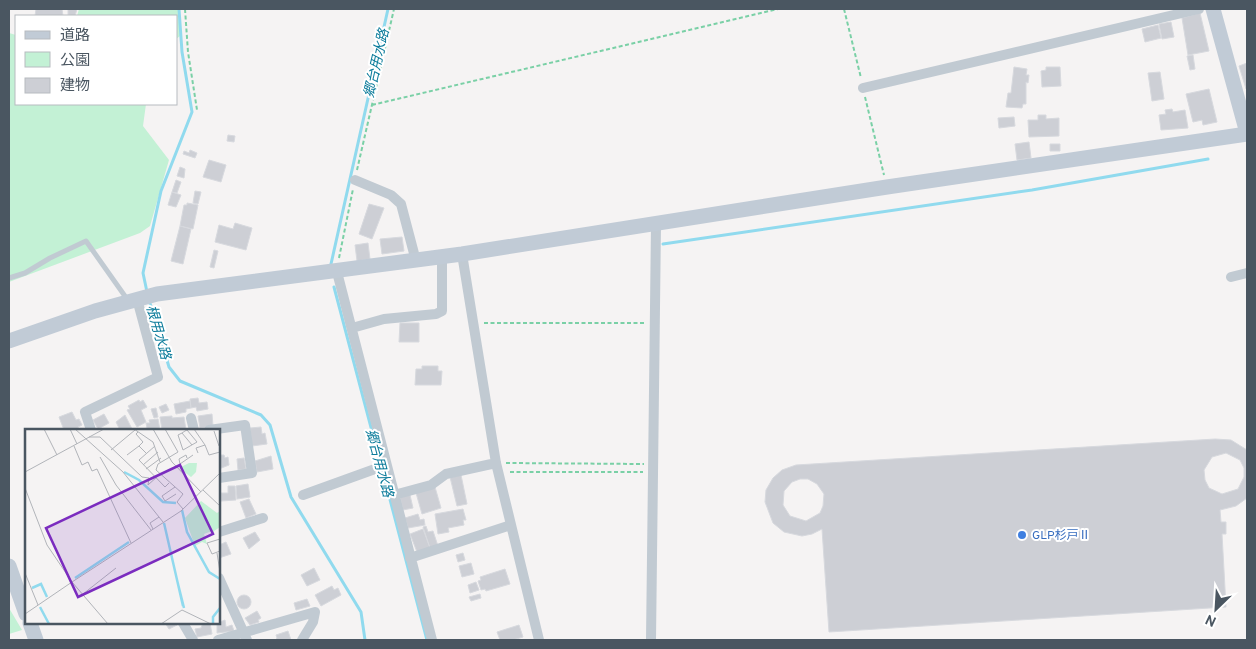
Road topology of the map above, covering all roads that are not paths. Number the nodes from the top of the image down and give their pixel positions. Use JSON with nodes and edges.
{"nodes":[{"id":1,"x":1199,"y":9,"type":"edge"},
{"id":2,"x":1212,"y":9,"type":"edge"},
{"id":3,"x":863,"y":88,"type":"dead end"},
{"id":4,"x":1247,"y":134,"type":"edge"},
{"id":5,"x":355,"y":180,"type":"road end"},
{"id":6,"x":656,"y":224,"type":"junction"},
{"id":7,"x":462,"y":254,"type":"junction"},
{"id":8,"x":442,"y":257,"type":"junction"},
{"id":9,"x":416,"y":261,"type":"junction"},
{"id":10,"x":337,"y":272,"type":"junction"},
{"id":11,"x":1247,"y":273,"type":"edge"},
{"id":12,"x":1231,"y":277,"type":"dead end"},
{"id":13,"x":9,"y":278,"type":"edge"},
{"id":14,"x":141,"y":298,"type":"junction"},
{"id":15,"x":352,"y":328,"type":"junction"},
{"id":16,"x":9,"y":340,"type":"edge"},
{"id":17,"x":191,"y":418,"type":"dead end"},
{"id":18,"x":91,"y":429,"type":"edge"},
{"id":19,"x":194,"y":429,"type":"edge"},
{"id":20,"x":218,"y":429,"type":"edge"},
{"id":21,"x":383,"y":466,"type":"junction"},
{"id":22,"x":497,"y":468,"type":"junction"},
{"id":23,"x":220,"y":478,"type":"edge"},
{"id":24,"x":303,"y":494,"type":"dead end"},
{"id":25,"x":394,"y":495,"type":"junction"},
{"id":26,"x":263,"y":518,"type":"dead end"},
{"id":27,"x":511,"y":525,"type":"junction"},
{"id":28,"x":220,"y":532,"type":"edge"},
{"id":29,"x":410,"y":558,"type":"junction"},
{"id":30,"x":9,"y":566,"type":"edge"},
{"id":31,"x":220,"y":580,"type":"edge"},
{"id":32,"x":25,"y":611,"type":"edge"},
{"id":33,"x":30,"y":624,"type":"edge"},
{"id":34,"x":184,"y":624,"type":"edge"},
{"id":35,"x":246,"y":636,"type":"edge"},
{"id":36,"x":36,"y":640,"type":"edge"},
{"id":37,"x":193,"y":640,"type":"edge"},
{"id":38,"x":218,"y":640,"type":"edge"},
{"id":39,"x":302,"y":640,"type":"edge"},
{"id":40,"x":432,"y":640,"type":"edge"},
{"id":41,"x":540,"y":640,"type":"edge"},
{"id":42,"x":652,"y":640,"type":"edge"}],
"edges":[{"from":1,"to":3,"type":"street"},
{"from":2,"to":4,"type":"street"},
{"from":4,"to":6,"type":"street"},
{"from":5,"to":9,"type":"street"},
{"from":6,"to":7,"type":"street"},
{"from":6,"to":42,"type":"street"},
{"from":7,"to":8,"type":"street"},
{"from":7,"to":22,"type":"street"},
{"from":8,"to":9,"type":"street"},
{"from":8,"to":15,"type":"street"},
{"from":9,"to":10,"type":"street"},
{"from":10,"to":14,"type":"street"},
{"from":10,"to":15,"type":"street"},
{"from":11,"to":12,"type":"street"},
{"from":13,"to":14,"type":"lane"},
{"from":14,"to":16,"type":"street"},
{"from":14,"to":18,"type":"street"},
{"from":15,"to":21,"type":"street"},
{"from":17,"to":19,"type":"street"},
{"from":20,"to":23,"type":"street"},
{"from":21,"to":24,"type":"street"},
{"from":21,"to":25,"type":"street"},
{"from":22,"to":25,"type":"street"},
{"from":22,"to":27,"type":"street"},
{"from":25,"to":29,"type":"street"},
{"from":26,"to":28,"type":"street"},
{"from":27,"to":29,"type":"street"},
{"from":27,"to":41,"type":"street"},
{"from":29,"to":40,"type":"street"},
{"from":30,"to":32,"type":"street"},
{"from":31,"to":35,"type":"street"},
{"from":33,"to":36,"type":"street"},
{"from":34,"to":37,"type":"street"},
{"from":35,"to":38,"type":"street"},
{"from":35,"to":39,"type":"street"}]}
